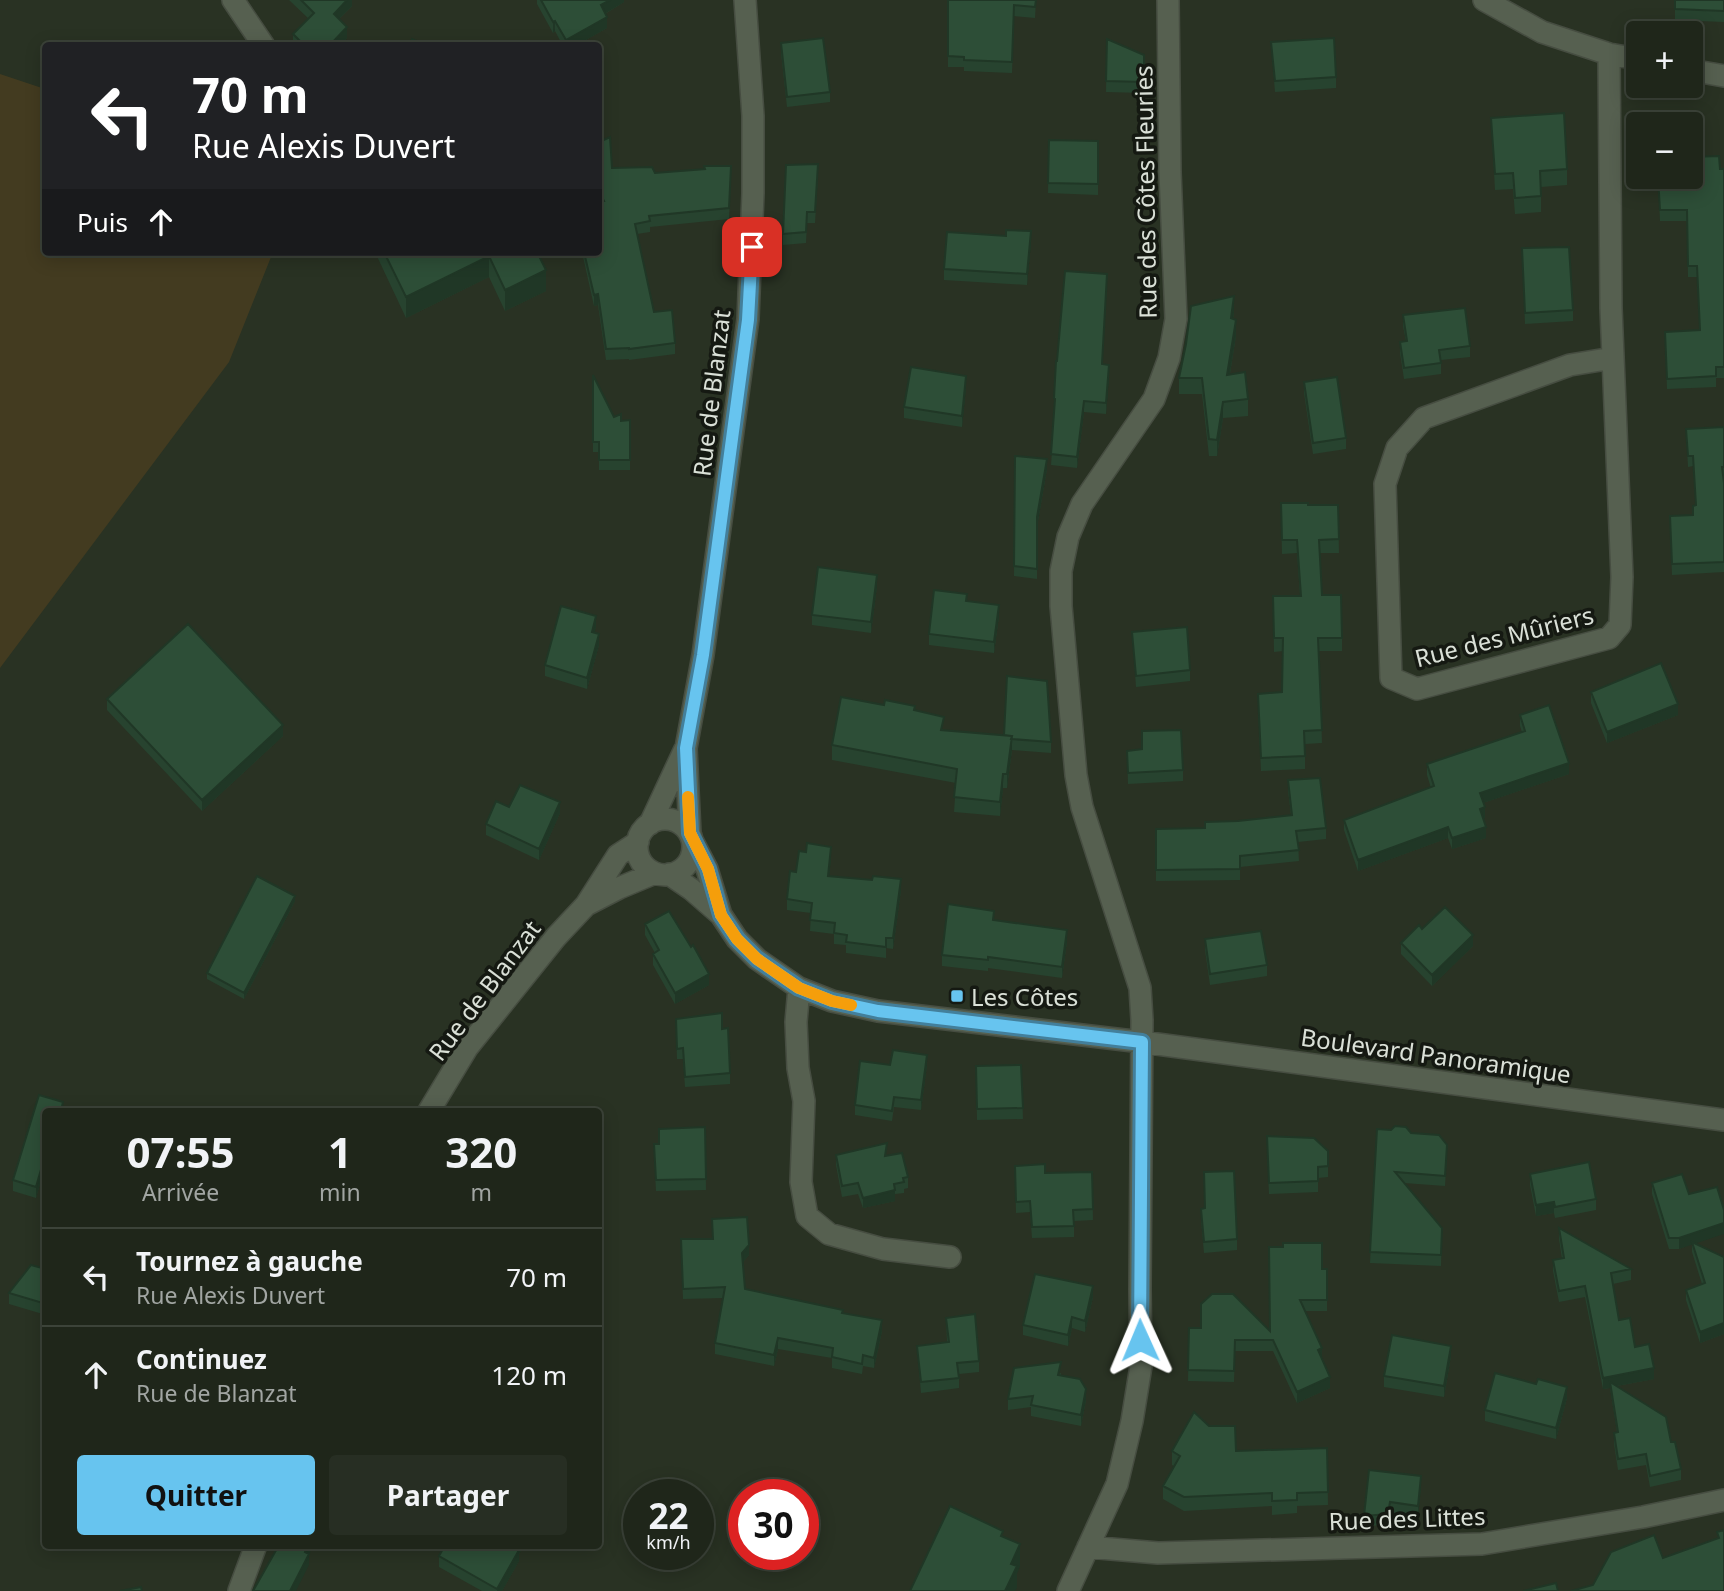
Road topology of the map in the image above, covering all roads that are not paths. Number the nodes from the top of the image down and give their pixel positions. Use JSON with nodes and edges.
{"nodes":[{"id":1,"x":233,"y":0,"type":"edge"},
{"id":2,"x":745,"y":0,"type":"edge"},
{"id":3,"x":1168,"y":0,"type":"edge"},
{"id":4,"x":1484,"y":0,"type":"edge"},
{"id":5,"x":261,"y":42,"type":"edge"},
{"id":6,"x":1609,"y":54,"type":"junction"},
{"id":7,"x":1626,"y":57,"type":"edge"},
{"id":8,"x":1703,"y":72,"type":"edge"},
{"id":9,"x":1724,"y":76,"type":"edge"},
{"id":10,"x":1613,"y":358,"type":"junction"},
{"id":11,"x":686,"y":748,"type":"junction"},
{"id":12,"x":650,"y":824,"type":"junction"},
{"id":13,"x":691,"y":837,"type":"junction"},
{"id":14,"x":638,"y":842,"type":"junction"},
{"id":15,"x":662,"y":874,"type":"junction"},
{"id":16,"x":586,"y":905,"type":"junction"},
{"id":17,"x":721,"y":915,"type":"junction"},
{"id":18,"x":799,"y":988,"type":"junction"},
{"id":19,"x":1142,"y":1042,"type":"junction"},
{"id":20,"x":431,"y":1108,"type":"edge"},
{"id":21,"x":1719,"y":1116,"type":"edge"},
{"id":22,"x":950,"y":1256,"type":"dead end"},
{"id":23,"x":1724,"y":1500,"type":"edge"},
{"id":24,"x":1088,"y":1547,"type":"junction"},
{"id":25,"x":255,"y":1549,"type":"edge"},
{"id":26,"x":239,"y":1591,"type":"edge"},
{"id":27,"x":1068,"y":1591,"type":"edge"}],
"edges":[{"from":1,"to":5,"type":"street"},
{"from":2,"to":11,"type":"street","name":"Rue de Blanzat"},
{"from":3,"to":19,"type":"street","name":"Rue des Côtes Fleuries"},
{"from":4,"to":6,"type":"street"},
{"from":6,"to":7,"type":"street"},
{"from":6,"to":10,"type":"street","name":"Rue des Mûriers"},
{"from":8,"to":9,"type":"street"},
{"from":10,"to":10,"type":"street","name":"Rue des Mûriers"},
{"from":11,"to":12,"type":"street","name":"Rue de Blanzat"},
{"from":11,"to":13,"type":"street","name":"Rue de Blanzat"},
{"from":12,"to":13,"type":"street"},
{"from":12,"to":14,"type":"street"},
{"from":13,"to":15,"type":"street"},
{"from":13,"to":17,"type":"street"},
{"from":14,"to":15,"type":"street"},
{"from":14,"to":16,"type":"street","name":"Rue de Blanzat"},
{"from":15,"to":16,"type":"street","name":"Rue de Blanzat"},
{"from":15,"to":17,"type":"street"},
{"from":16,"to":20,"type":"street","name":"Rue de Blanzat"},
{"from":17,"to":18,"type":"street","name":"Boulevard Panoramique"},
{"from":18,"to":19,"type":"street","name":"Boulevard Panoramique"},
{"from":18,"to":22,"type":"street"},
{"from":19,"to":21,"type":"street","name":"Boulevard Panoramique"},
{"from":19,"to":24,"type":"street","name":"Rue des Côtes Fleuries"},
{"from":23,"to":24,"type":"street","name":"Rue des Littes"},
{"from":24,"to":27,"type":"street","name":"Rue des Côtes Fleuries"},
{"from":25,"to":26,"type":"street"}]}
